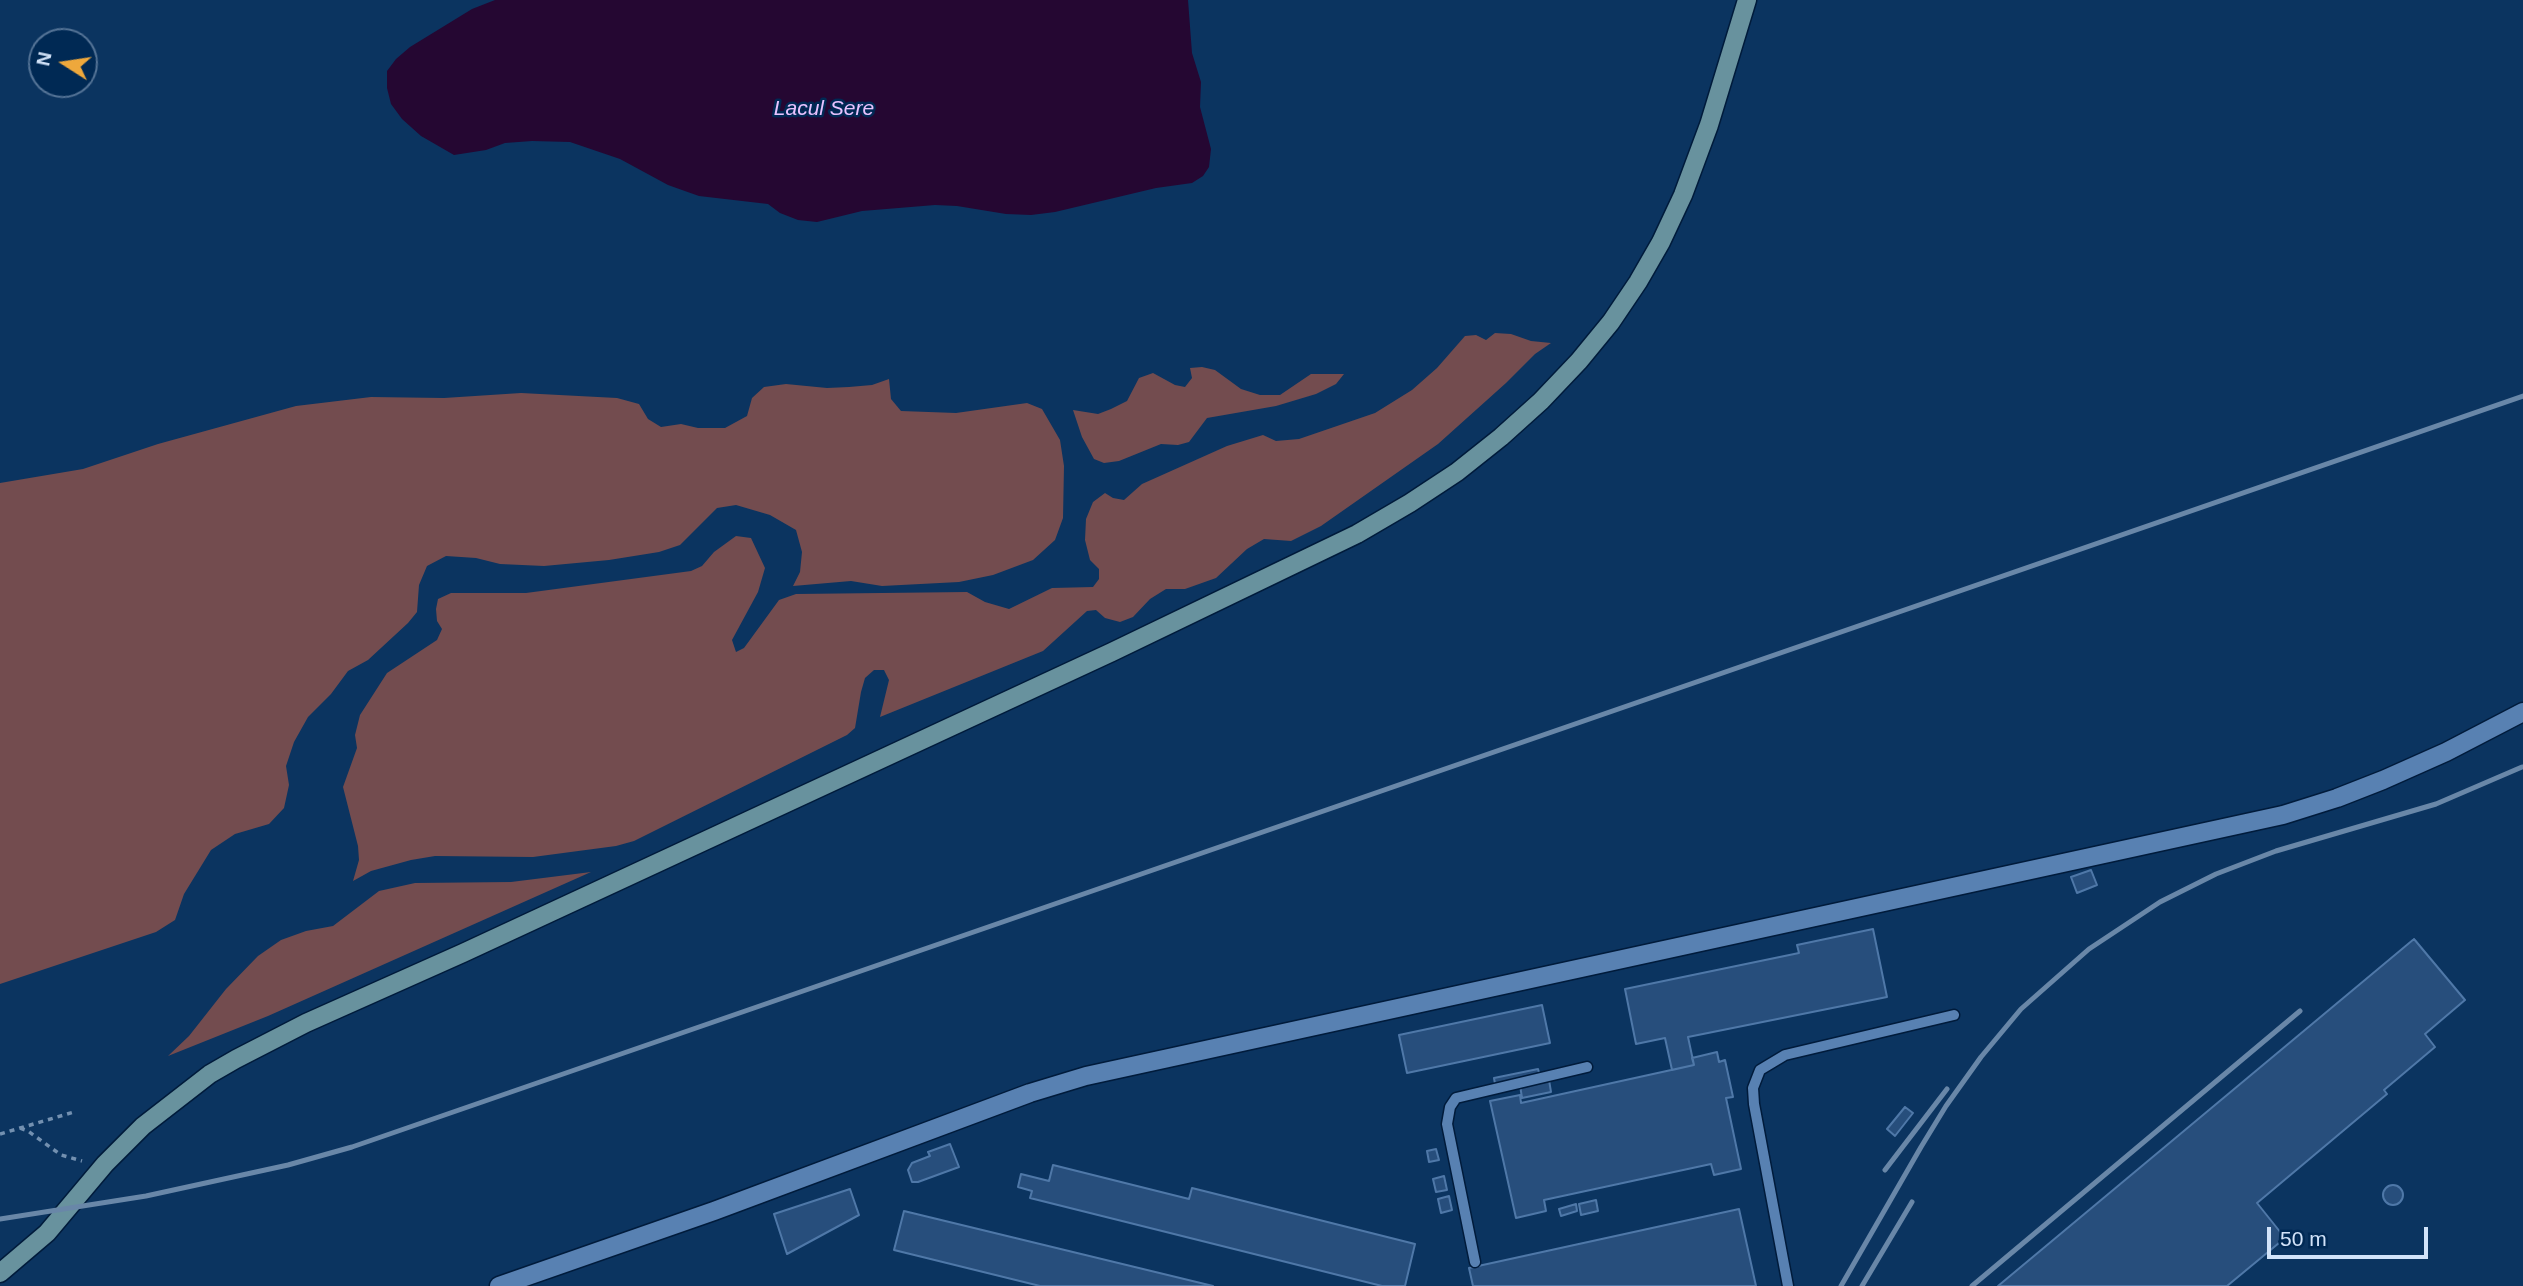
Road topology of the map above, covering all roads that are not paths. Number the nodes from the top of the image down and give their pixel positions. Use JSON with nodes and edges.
{"nodes":[{"id":1,"x":1747,"y":0,"type":"edge"},
{"id":2,"x":2523,"y":712,"type":"edge"},
{"id":3,"x":1954,"y":1015,"type":"dead end"},
{"id":4,"x":1587,"y":1066,"type":"dead end"},
{"id":5,"x":1475,"y":1262,"type":"dead end"},
{"id":6,"x":0,"y":1273,"type":"edge"},
{"id":7,"x":499,"y":1286,"type":"edge"},
{"id":8,"x":1788,"y":1286,"type":"edge"}],
"edges":[{"from":1,"to":6,"type":"main road"},
{"from":2,"to":7,"type":"street"},
{"from":3,"to":8,"type":"lane"},
{"from":4,"to":5,"type":"lane"}]}
